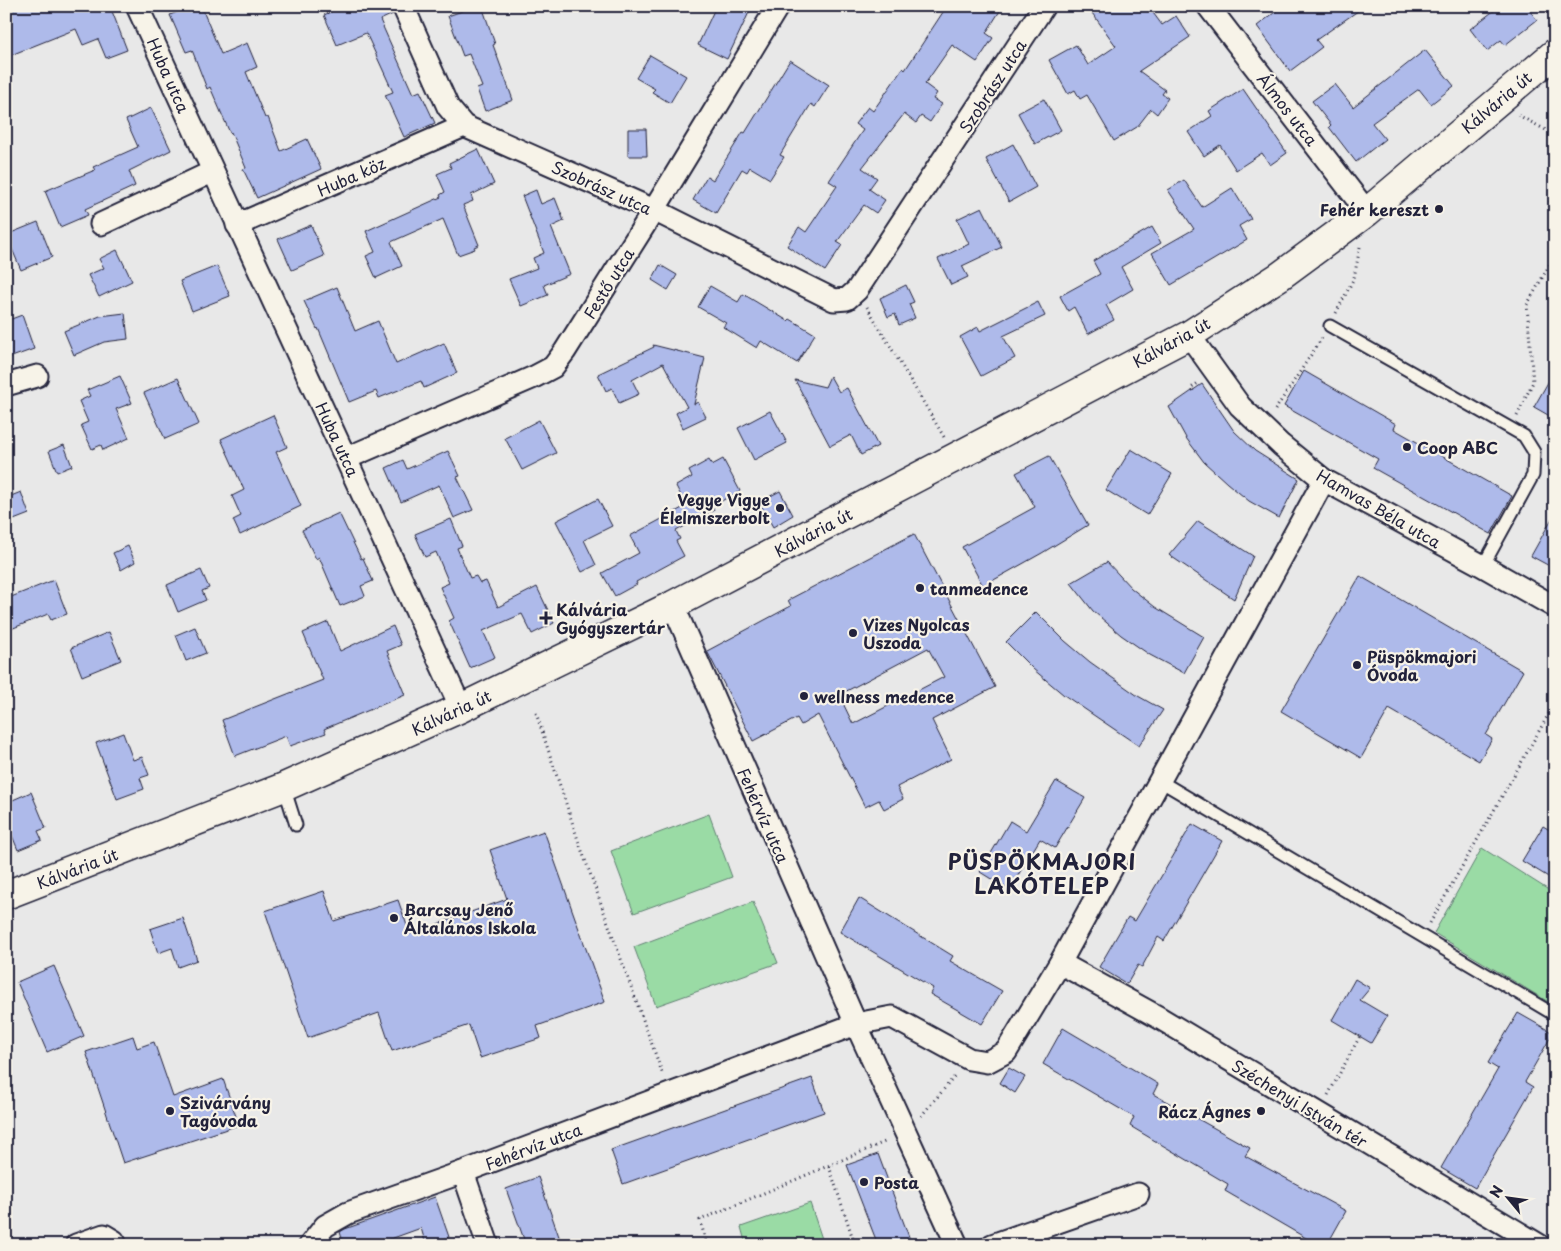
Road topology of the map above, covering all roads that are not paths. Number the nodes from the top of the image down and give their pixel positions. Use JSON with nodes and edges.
{"nodes":[{"id":1,"x":137,"y":6,"type":"edge"},
{"id":2,"x":403,"y":6,"type":"edge"},
{"id":3,"x":778,"y":6,"type":"edge"},
{"id":4,"x":1044,"y":6,"type":"edge"},
{"id":5,"x":1213,"y":8,"type":"edge"},
{"id":6,"x":1555,"y":53,"type":"edge"},
{"id":7,"x":464,"y":126,"type":"junction"},
{"id":8,"x":212,"y":172,"type":"junction"},
{"id":9,"x":654,"y":210,"type":"junction"},
{"id":10,"x":1367,"y":212,"type":"junction"},
{"id":11,"x":101,"y":224,"type":"dead end"},
{"id":12,"x":237,"y":225,"type":"junction"},
{"id":13,"x":1330,"y":326,"type":"road end"},
{"id":14,"x":1189,"y":335,"type":"junction"},
{"id":15,"x":37,"y":376,"type":"dead end"},
{"id":16,"x":6,"y":385,"type":"edge"},
{"id":17,"x":347,"y":458,"type":"junction"},
{"id":18,"x":1324,"y":480,"type":"junction"},
{"id":19,"x":1483,"y":566,"type":"junction"},
{"id":20,"x":672,"y":605,"type":"junction"},
{"id":21,"x":1555,"y":608,"type":"edge"},
{"id":22,"x":461,"y":708,"type":"junction"},
{"id":23,"x":1160,"y":781,"type":"junction"},
{"id":24,"x":284,"y":787,"type":"junction"},
{"id":25,"x":296,"y":826,"type":"dead end"},
{"id":26,"x":6,"y":895,"type":"edge"},
{"id":27,"x":1060,"y":963,"type":"junction"},
{"id":28,"x":1555,"y":1015,"type":"edge"},
{"id":29,"x":856,"y":1024,"type":"junction"},
{"id":30,"x":462,"y":1172,"type":"junction"},
{"id":31,"x":1138,"y":1194,"type":"dead end"},
{"id":32,"x":110,"y":1240,"type":"edge"},
{"id":33,"x":76,"y":1245,"type":"edge"},
{"id":34,"x":310,"y":1245,"type":"edge"},
{"id":35,"x":488,"y":1245,"type":"edge"},
{"id":36,"x":957,"y":1245,"type":"edge"},
{"id":37,"x":992,"y":1245,"type":"edge"},
{"id":38,"x":1539,"y":1245,"type":"edge"}],
"edges":[{"from":1,"to":8,"type":"street","name":"Huba utca"},
{"from":2,"to":7,"type":"street","name":"Szobrász utca"},
{"from":3,"to":9,"type":"street","name":"Festő utca"},
{"from":4,"to":9,"type":"street","name":"Szobrász utca"},
{"from":5,"to":10,"type":"street","name":"Álmos utca"},
{"from":6,"to":10,"type":"street","name":"Kálvária út"},
{"from":7,"to":9,"type":"street","name":"Szobrász utca"},
{"from":7,"to":12,"type":"street","name":"Huba köz"},
{"from":8,"to":11,"type":"street"},
{"from":8,"to":12,"type":"street","name":"Huba utca"},
{"from":9,"to":17,"type":"street","name":"Festő utca"},
{"from":10,"to":14,"type":"street","name":"Kálvária út"},
{"from":12,"to":17,"type":"street","name":"Huba utca"},
{"from":13,"to":19,"type":"lane"},
{"from":14,"to":18,"type":"street","name":"Hamvas Béla utca"},
{"from":14,"to":20,"type":"street","name":"Kálvária út"},
{"from":15,"to":16,"type":"street"},
{"from":17,"to":22,"type":"street","name":"Huba utca"},
{"from":18,"to":19,"type":"street","name":"Hamvas Béla utca"},
{"from":18,"to":23,"type":"street"},
{"from":19,"to":21,"type":"street","name":"Hamvas Béla utca"},
{"from":20,"to":22,"type":"street","name":"Kálvária út"},
{"from":20,"to":29,"type":"street","name":"Fehérvíz utca"},
{"from":22,"to":24,"type":"street","name":"Kálvária út"},
{"from":23,"to":27,"type":"street"},
{"from":23,"to":28,"type":"lane"},
{"from":24,"to":25,"type":"lane"},
{"from":24,"to":26,"type":"street","name":"Kálvária út"},
{"from":27,"to":29,"type":"street"},
{"from":27,"to":38,"type":"street","name":"Széchenyi István tér"},
{"from":29,"to":30,"type":"street","name":"Fehérvíz utca"},
{"from":29,"to":36,"type":"street","name":"Fehérvíz utca"},
{"from":30,"to":34,"type":"street","name":"Fehérvíz utca"},
{"from":30,"to":35,"type":"street","name":"Fehérvíz utca"},
{"from":31,"to":37,"type":"street"},
{"from":32,"to":33,"type":"street"}]}
